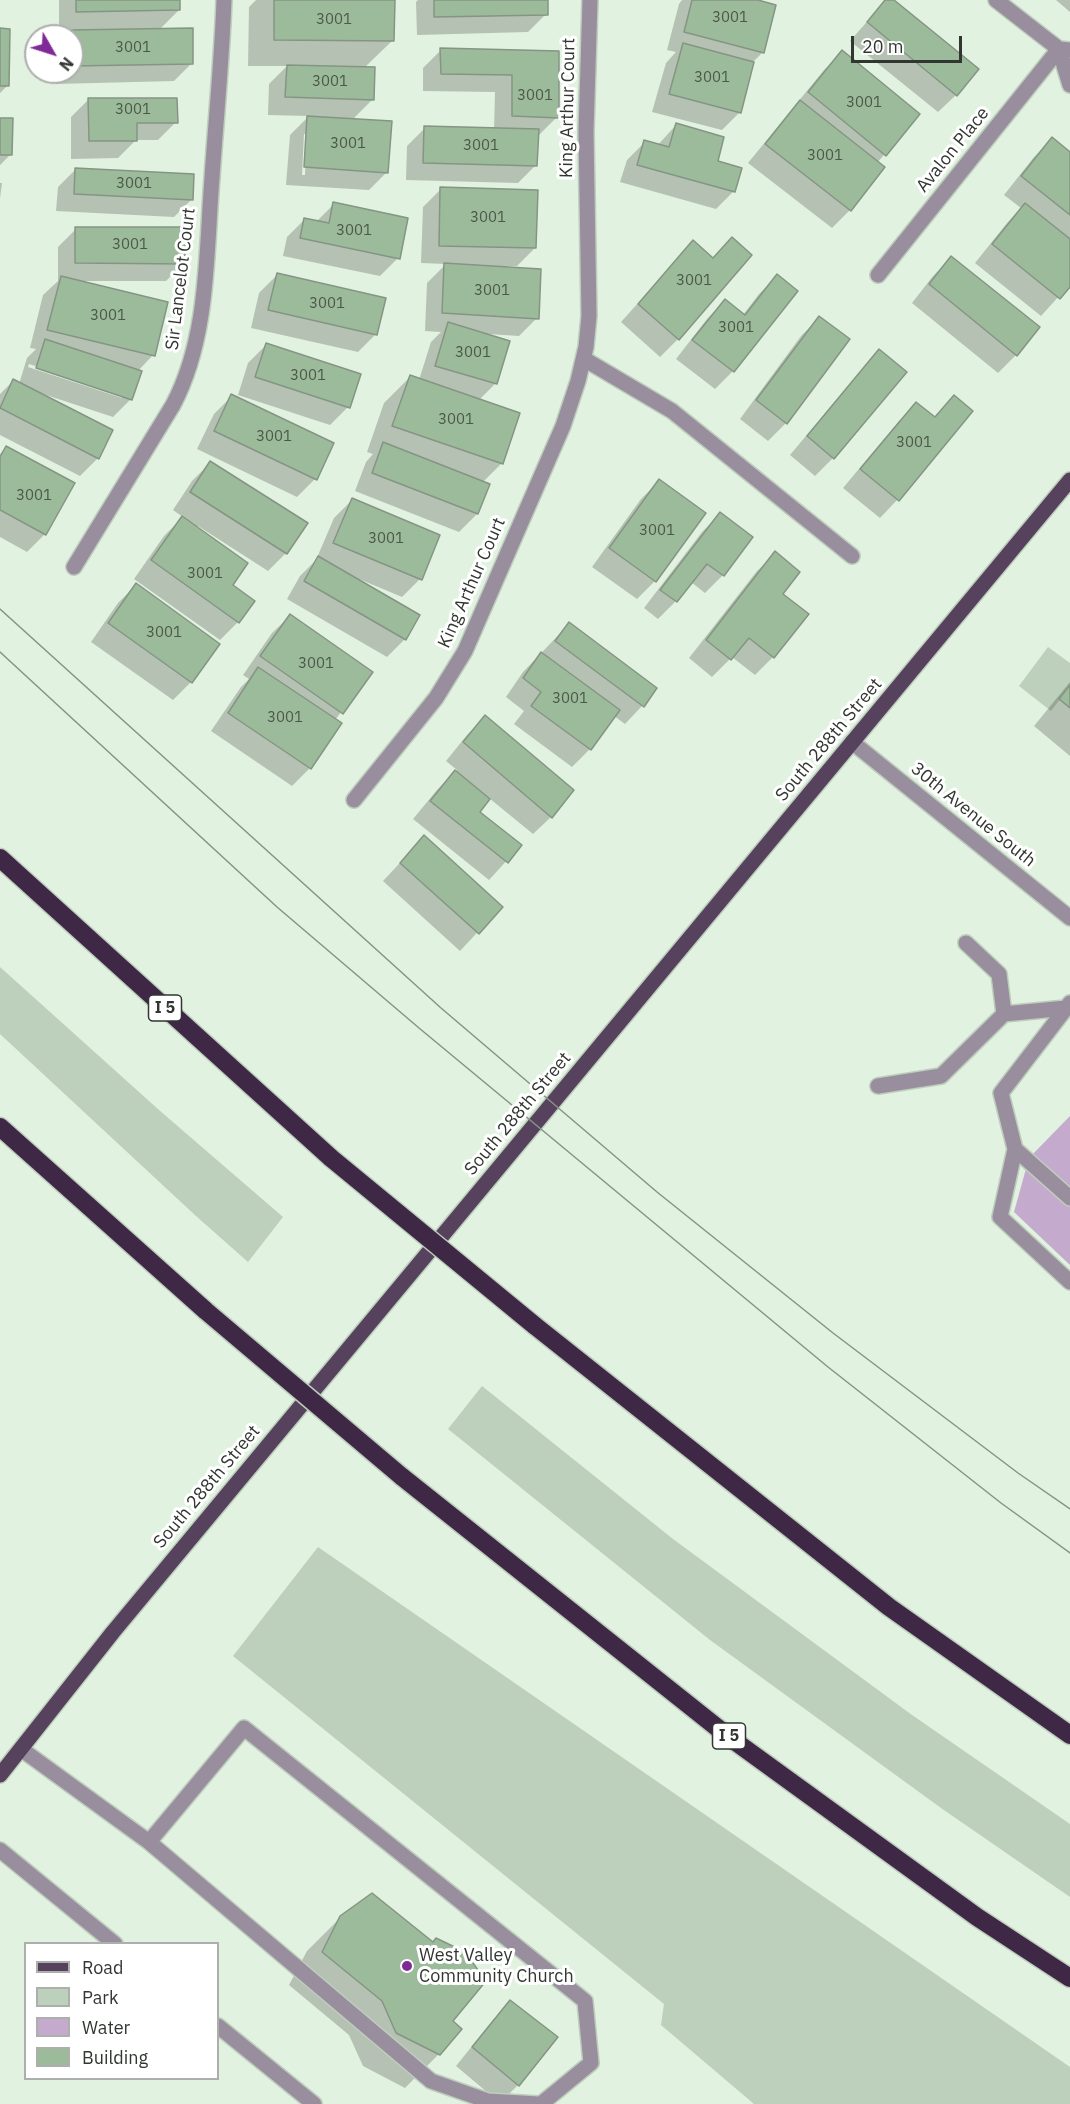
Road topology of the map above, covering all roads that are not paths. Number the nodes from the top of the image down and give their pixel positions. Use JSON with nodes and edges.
{"nodes":[{"id":1,"x":224,"y":0,"type":"edge"},
{"id":2,"x":590,"y":0,"type":"edge"},
{"id":3,"x":996,"y":0,"type":"edge"},
{"id":4,"x":1064,"y":49,"type":"edge"},
{"id":5,"x":1070,"y":85,"type":"edge"},
{"id":6,"x":878,"y":275,"type":"dead end"},
{"id":7,"x":584,"y":359,"type":"junction"},
{"id":8,"x":1070,"y":480,"type":"edge"},
{"id":9,"x":852,"y":556,"type":"dead end"},
{"id":10,"x":74,"y":567,"type":"dead end"},
{"id":11,"x":852,"y":742,"type":"junction"},
{"id":12,"x":354,"y":800,"type":"dead end"},
{"id":13,"x":0,"y":858,"type":"edge"},
{"id":14,"x":1070,"y":918,"type":"edge"},
{"id":15,"x":966,"y":943,"type":"dead end"},
{"id":16,"x":1068,"y":1006,"type":"edge"},
{"id":17,"x":1004,"y":1014,"type":"junction"},
{"id":18,"x":878,"y":1086,"type":"dead end"},
{"id":19,"x":0,"y":1127,"type":"edge"},
{"id":20,"x":1015,"y":1149,"type":"junction"},
{"id":21,"x":1070,"y":1198,"type":"edge"},
{"id":22,"x":1070,"y":1282,"type":"edge"},
{"id":23,"x":1070,"y":1735,"type":"edge"},
{"id":24,"x":21,"y":1749,"type":"junction"},
{"id":25,"x":0,"y":1775,"type":"edge"},
{"id":26,"x":149,"y":1842,"type":"junction"},
{"id":27,"x":0,"y":1850,"type":"edge"},
{"id":28,"x":114,"y":1942,"type":"edge"},
{"id":29,"x":1070,"y":1978,"type":"edge"},
{"id":30,"x":219,"y":2027,"type":"edge"},
{"id":31,"x":314,"y":2104,"type":"edge"},
{"id":32,"x":539,"y":2104,"type":"edge"}],
"edges":[{"from":1,"to":10,"type":"street","name":"Sir Lancelot Court"},
{"from":2,"to":7,"type":"street","name":"King Arthur Court"},
{"from":3,"to":4,"type":"street"},
{"from":4,"to":5,"type":"street"},
{"from":4,"to":6,"type":"street","name":"Avalon Place"},
{"from":7,"to":9,"type":"street"},
{"from":7,"to":12,"type":"street","name":"King Arthur Court"},
{"from":8,"to":11,"type":"main road","name":"South 288th Street"},
{"from":11,"to":14,"type":"street","name":"30th Avenue South"},
{"from":11,"to":24,"type":"main road","name":"South 288th Street"},
{"from":13,"to":23,"type":"highway","number":"I 5","bridge":true},
{"from":15,"to":17,"type":"street"},
{"from":16,"to":17,"type":"street"},
{"from":16,"to":20,"type":"street"},
{"from":17,"to":18,"type":"street"},
{"from":19,"to":29,"type":"highway","number":"I 5","bridge":true},
{"from":20,"to":21,"type":"street"},
{"from":20,"to":22,"type":"street"},
{"from":24,"to":25,"type":"main road","name":"South 288th Street"},
{"from":24,"to":26,"type":"street"},
{"from":26,"to":32,"type":"street"},
{"from":26,"to":32,"type":"street"},
{"from":27,"to":28,"type":"street"},
{"from":30,"to":31,"type":"street"}]}
